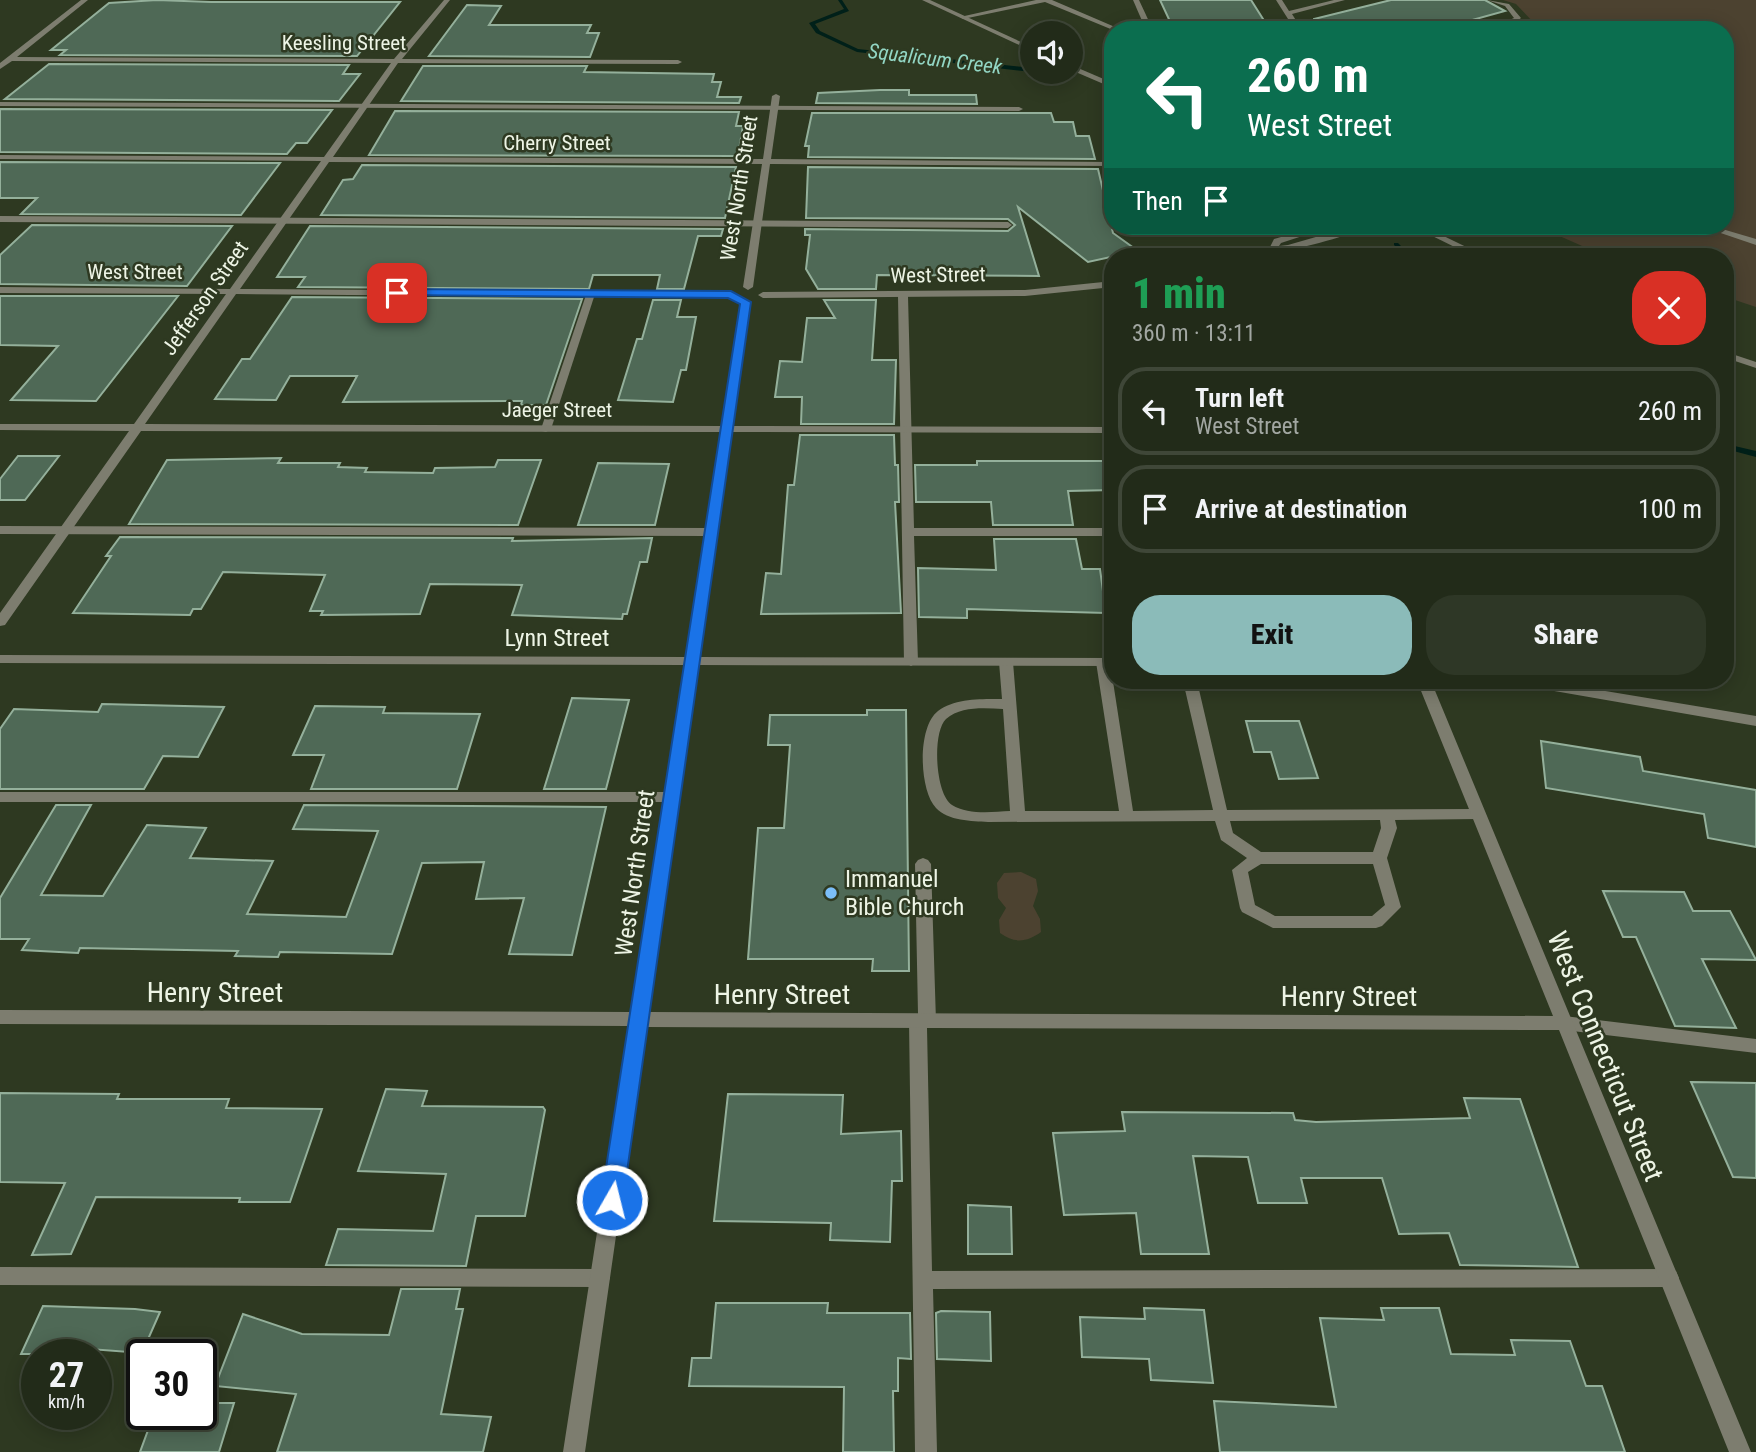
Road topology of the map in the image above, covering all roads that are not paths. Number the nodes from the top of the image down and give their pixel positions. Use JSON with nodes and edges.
{"nodes":[{"id":1,"x":85,"y":0,"type":"edge"},
{"id":2,"x":447,"y":0,"type":"edge"},
{"id":3,"x":925,"y":0,"type":"edge"},
{"id":4,"x":1046,"y":0,"type":"edge"},
{"id":5,"x":1136,"y":0,"type":"edge"},
{"id":6,"x":1279,"y":0,"type":"edge"},
{"id":7,"x":1342,"y":0,"type":"edge"},
{"id":8,"x":1490,"y":0,"type":"edge"},
{"id":9,"x":1287,"y":13,"type":"junction"},
{"id":10,"x":963,"y":17,"type":"junction"},
{"id":11,"x":1146,"y":21,"type":"edge"},
{"id":12,"x":1293,"y":21,"type":"edge"},
{"id":13,"x":1514,"y":21,"type":"edge"},
{"id":14,"x":1104,"y":24,"type":"edge"},
{"id":15,"x":1020,"y":43,"type":"edge"},
{"id":16,"x":396,"y":61,"type":"junction"},
{"id":17,"x":678,"y":62,"type":"dead end"},
{"id":18,"x":4,"y":64,"type":"edge"},
{"id":19,"x":1083,"y":72,"type":"edge"},
{"id":20,"x":1104,"y":82,"type":"edge"},
{"id":21,"x":776,"y":96,"type":"dead end"},
{"id":22,"x":0,"y":104,"type":"edge"},
{"id":23,"x":364,"y":106,"type":"junction"},
{"id":24,"x":774,"y":108,"type":"junction"},
{"id":25,"x":1019,"y":109,"type":"dead end"},
{"id":26,"x":0,"y":158,"type":"edge"},
{"id":27,"x":326,"y":159,"type":"junction"},
{"id":28,"x":766,"y":162,"type":"junction"},
{"id":29,"x":1104,"y":164,"type":"edge"},
{"id":30,"x":0,"y":219,"type":"edge"},
{"id":31,"x":283,"y":221,"type":"junction"},
{"id":32,"x":757,"y":223,"type":"junction"},
{"id":33,"x":1008,"y":225,"type":"dead end"},
{"id":34,"x":1300,"y":235,"type":"edge"},
{"id":35,"x":1333,"y":235,"type":"edge"},
{"id":36,"x":1435,"y":235,"type":"edge"},
{"id":37,"x":1733,"y":235,"type":"edge"},
{"id":38,"x":1756,"y":242,"type":"edge"},
{"id":39,"x":1273,"y":248,"type":"joint"},
{"id":40,"x":1289,"y":248,"type":"edge"},
{"id":41,"x":1289,"y":248,"type":"edge"},
{"id":42,"x":1463,"y":248,"type":"edge"},
{"id":43,"x":1104,"y":285,"type":"edge"},
{"id":44,"x":748,"y":287,"type":"junction"},
{"id":45,"x":0,"y":290,"type":"edge"},
{"id":46,"x":233,"y":292,"type":"junction"},
{"id":47,"x":590,"y":294,"type":"junction"},
{"id":48,"x":731,"y":295,"type":"junction"},
{"id":49,"x":763,"y":295,"type":"junction"},
{"id":50,"x":903,"y":296,"type":"junction"},
{"id":51,"x":746,"y":302,"type":"junction"},
{"id":52,"x":1734,"y":358,"type":"edge"},
{"id":53,"x":1756,"y":365,"type":"edge"},
{"id":54,"x":0,"y":428,"type":"edge"},
{"id":55,"x":137,"y":428,"type":"junction"},
{"id":56,"x":546,"y":429,"type":"junction"},
{"id":57,"x":726,"y":429,"type":"junction"},
{"id":58,"x":906,"y":430,"type":"junction"},
{"id":59,"x":1104,"y":430,"type":"edge"},
{"id":60,"x":0,"y":530,"type":"edge"},
{"id":61,"x":65,"y":530,"type":"junction"},
{"id":62,"x":711,"y":532,"type":"junction"},
{"id":63,"x":909,"y":532,"type":"junction"},
{"id":64,"x":1104,"y":533,"type":"edge"},
{"id":65,"x":0,"y":622,"type":"edge"},
{"id":66,"x":0,"y":659,"type":"edge"},
{"id":67,"x":692,"y":661,"type":"junction"},
{"id":68,"x":911,"y":662,"type":"junction"},
{"id":69,"x":1006,"y":662,"type":"junction"},
{"id":70,"x":1104,"y":662,"type":"edge"},
{"id":71,"x":1111,"y":689,"type":"edge"},
{"id":72,"x":1192,"y":689,"type":"edge"},
{"id":73,"x":1427,"y":689,"type":"edge"},
{"id":74,"x":1567,"y":689,"type":"edge"},
{"id":75,"x":1010,"y":704,"type":"junction"},
{"id":76,"x":1756,"y":721,"type":"edge"},
{"id":77,"x":0,"y":797,"type":"edge"},
{"id":78,"x":671,"y":797,"type":"junction"},
{"id":79,"x":1478,"y":814,"type":"junction"},
{"id":80,"x":1222,"y":816,"type":"junction"},
{"id":81,"x":1386,"y":816,"type":"junction"},
{"id":82,"x":1018,"y":817,"type":"junction"},
{"id":83,"x":1127,"y":817,"type":"junction"},
{"id":84,"x":1258,"y":858,"type":"junction"},
{"id":85,"x":1379,"y":858,"type":"junction"},
{"id":86,"x":923,"y":864,"type":"dead end"},
{"id":87,"x":0,"y":1017,"type":"edge"},
{"id":88,"x":638,"y":1020,"type":"junction"},
{"id":89,"x":923,"y":1021,"type":"junction"},
{"id":90,"x":1564,"y":1023,"type":"junction"},
{"id":91,"x":1756,"y":1046,"type":"edge"},
{"id":92,"x":0,"y":1276,"type":"edge"},
{"id":93,"x":600,"y":1278,"type":"junction"},
{"id":94,"x":1669,"y":1278,"type":"junction"},
{"id":95,"x":922,"y":1280,"type":"junction"},
{"id":96,"x":574,"y":1452,"type":"edge"},
{"id":97,"x":926,"y":1452,"type":"edge"},
{"id":98,"x":1740,"y":1452,"type":"edge"}],
"edges":[{"from":1,"to":18,"type":"street"},
{"from":2,"to":16,"type":"street","name":"Jefferson Street"},
{"from":3,"to":10,"type":"street"},
{"from":4,"to":10,"type":"street"},
{"from":4,"to":14,"type":"street"},
{"from":5,"to":11,"type":"street"},
{"from":6,"to":9,"type":"street"},
{"from":7,"to":9,"type":"street"},
{"from":8,"to":13,"type":"street"},
{"from":9,"to":12,"type":"street"},
{"from":10,"to":15,"type":"street"},
{"from":16,"to":17,"type":"street","name":"Keesling Street"},
{"from":16,"to":18,"type":"street","name":"Keesling Street"},
{"from":16,"to":23,"type":"street","name":"Jefferson Street"},
{"from":19,"to":20,"type":"street"},
{"from":21,"to":24,"type":"street","name":"West North Street"},
{"from":22,"to":23,"type":"street"},
{"from":23,"to":24,"type":"street"},
{"from":23,"to":27,"type":"street","name":"Jefferson Street"},
{"from":24,"to":25,"type":"street"},
{"from":24,"to":28,"type":"street","name":"West North Street"},
{"from":26,"to":27,"type":"street","name":"Cherry Street"},
{"from":27,"to":28,"type":"street","name":"Cherry Street"},
{"from":27,"to":31,"type":"street","name":"Jefferson Street"},
{"from":28,"to":29,"type":"street","name":"Cherry Street"},
{"from":28,"to":32,"type":"street","name":"West North Street"},
{"from":30,"to":31,"type":"street"},
{"from":31,"to":32,"type":"street"},
{"from":31,"to":46,"type":"street","name":"Jefferson Street"},
{"from":32,"to":33,"type":"street"},
{"from":32,"to":44,"type":"street","name":"West North Street"},
{"from":34,"to":39,"type":"street"},
{"from":35,"to":41,"type":"street"},
{"from":36,"to":42,"type":"street"},
{"from":37,"to":38,"type":"street"},
{"from":39,"to":40,"type":"street"},
{"from":43,"to":50,"type":"street","name":"West Street"},
{"from":44,"to":48,"type":"street"},
{"from":44,"to":49,"type":"street"},
{"from":45,"to":46,"type":"street","name":"West Street"},
{"from":46,"to":47,"type":"street","name":"West Street"},
{"from":46,"to":55,"type":"street","name":"Jefferson Street"},
{"from":47,"to":48,"type":"street","name":"West Street"},
{"from":47,"to":56,"type":"street"},
{"from":48,"to":51,"type":"street"},
{"from":49,"to":50,"type":"street","name":"West Street"},
{"from":49,"to":51,"type":"street"},
{"from":50,"to":58,"type":"street"},
{"from":51,"to":57,"type":"street","name":"West North Street"},
{"from":52,"to":53,"type":"street"},
{"from":54,"to":55,"type":"street","name":"Jaeger Street"},
{"from":55,"to":56,"type":"street","name":"Jaeger Street"},
{"from":55,"to":61,"type":"street","name":"Jefferson Street"},
{"from":56,"to":57,"type":"street","name":"Jaeger Street"},
{"from":57,"to":58,"type":"street","name":"Jaeger Street"},
{"from":57,"to":62,"type":"street","name":"West North Street"},
{"from":58,"to":59,"type":"street","name":"Jaeger Street"},
{"from":58,"to":63,"type":"street"},
{"from":60,"to":61,"type":"street"},
{"from":61,"to":62,"type":"street"},
{"from":61,"to":65,"type":"street","name":"Jefferson Street"},
{"from":62,"to":67,"type":"street","name":"West North Street"},
{"from":63,"to":64,"type":"street"},
{"from":63,"to":68,"type":"street"},
{"from":66,"to":67,"type":"street","name":"Lynn Street"},
{"from":67,"to":68,"type":"street","name":"Lynn Street"},
{"from":67,"to":78,"type":"street","name":"West North Street"},
{"from":68,"to":69,"type":"street","name":"Lynn Street"},
{"from":69,"to":70,"type":"street","name":"Lynn Street"},
{"from":69,"to":75,"type":"street"},
{"from":71,"to":83,"type":"street"},
{"from":72,"to":80,"type":"street"},
{"from":73,"to":79,"type":"street","name":"West Connecticut Street"},
{"from":74,"to":76,"type":"street"},
{"from":75,"to":82,"type":"street"},
{"from":75,"to":82,"type":"street"},
{"from":77,"to":78,"type":"street"},
{"from":78,"to":88,"type":"street","name":"West North Street"},
{"from":79,"to":81,"type":"street"},
{"from":79,"to":90,"type":"street","name":"West Connecticut Street"},
{"from":80,"to":81,"type":"street"},
{"from":80,"to":83,"type":"street"},
{"from":80,"to":84,"type":"street"},
{"from":81,"to":85,"type":"street"},
{"from":82,"to":83,"type":"street"},
{"from":84,"to":85,"type":"street"},
{"from":84,"to":85,"type":"street"},
{"from":86,"to":89,"type":"street"},
{"from":87,"to":88,"type":"street","name":"Henry Street"},
{"from":88,"to":89,"type":"street","name":"Henry Street"},
{"from":88,"to":93,"type":"street","name":"West North Street"},
{"from":89,"to":90,"type":"street","name":"Henry Street"},
{"from":89,"to":95,"type":"street"},
{"from":90,"to":91,"type":"street","name":"Henry Street"},
{"from":90,"to":94,"type":"street","name":"West Connecticut Street"},
{"from":92,"to":93,"type":"street"},
{"from":93,"to":96,"type":"street","name":"West North Street"},
{"from":94,"to":95,"type":"street"},
{"from":94,"to":98,"type":"street","name":"West Connecticut Street"},
{"from":95,"to":97,"type":"street"}]}
